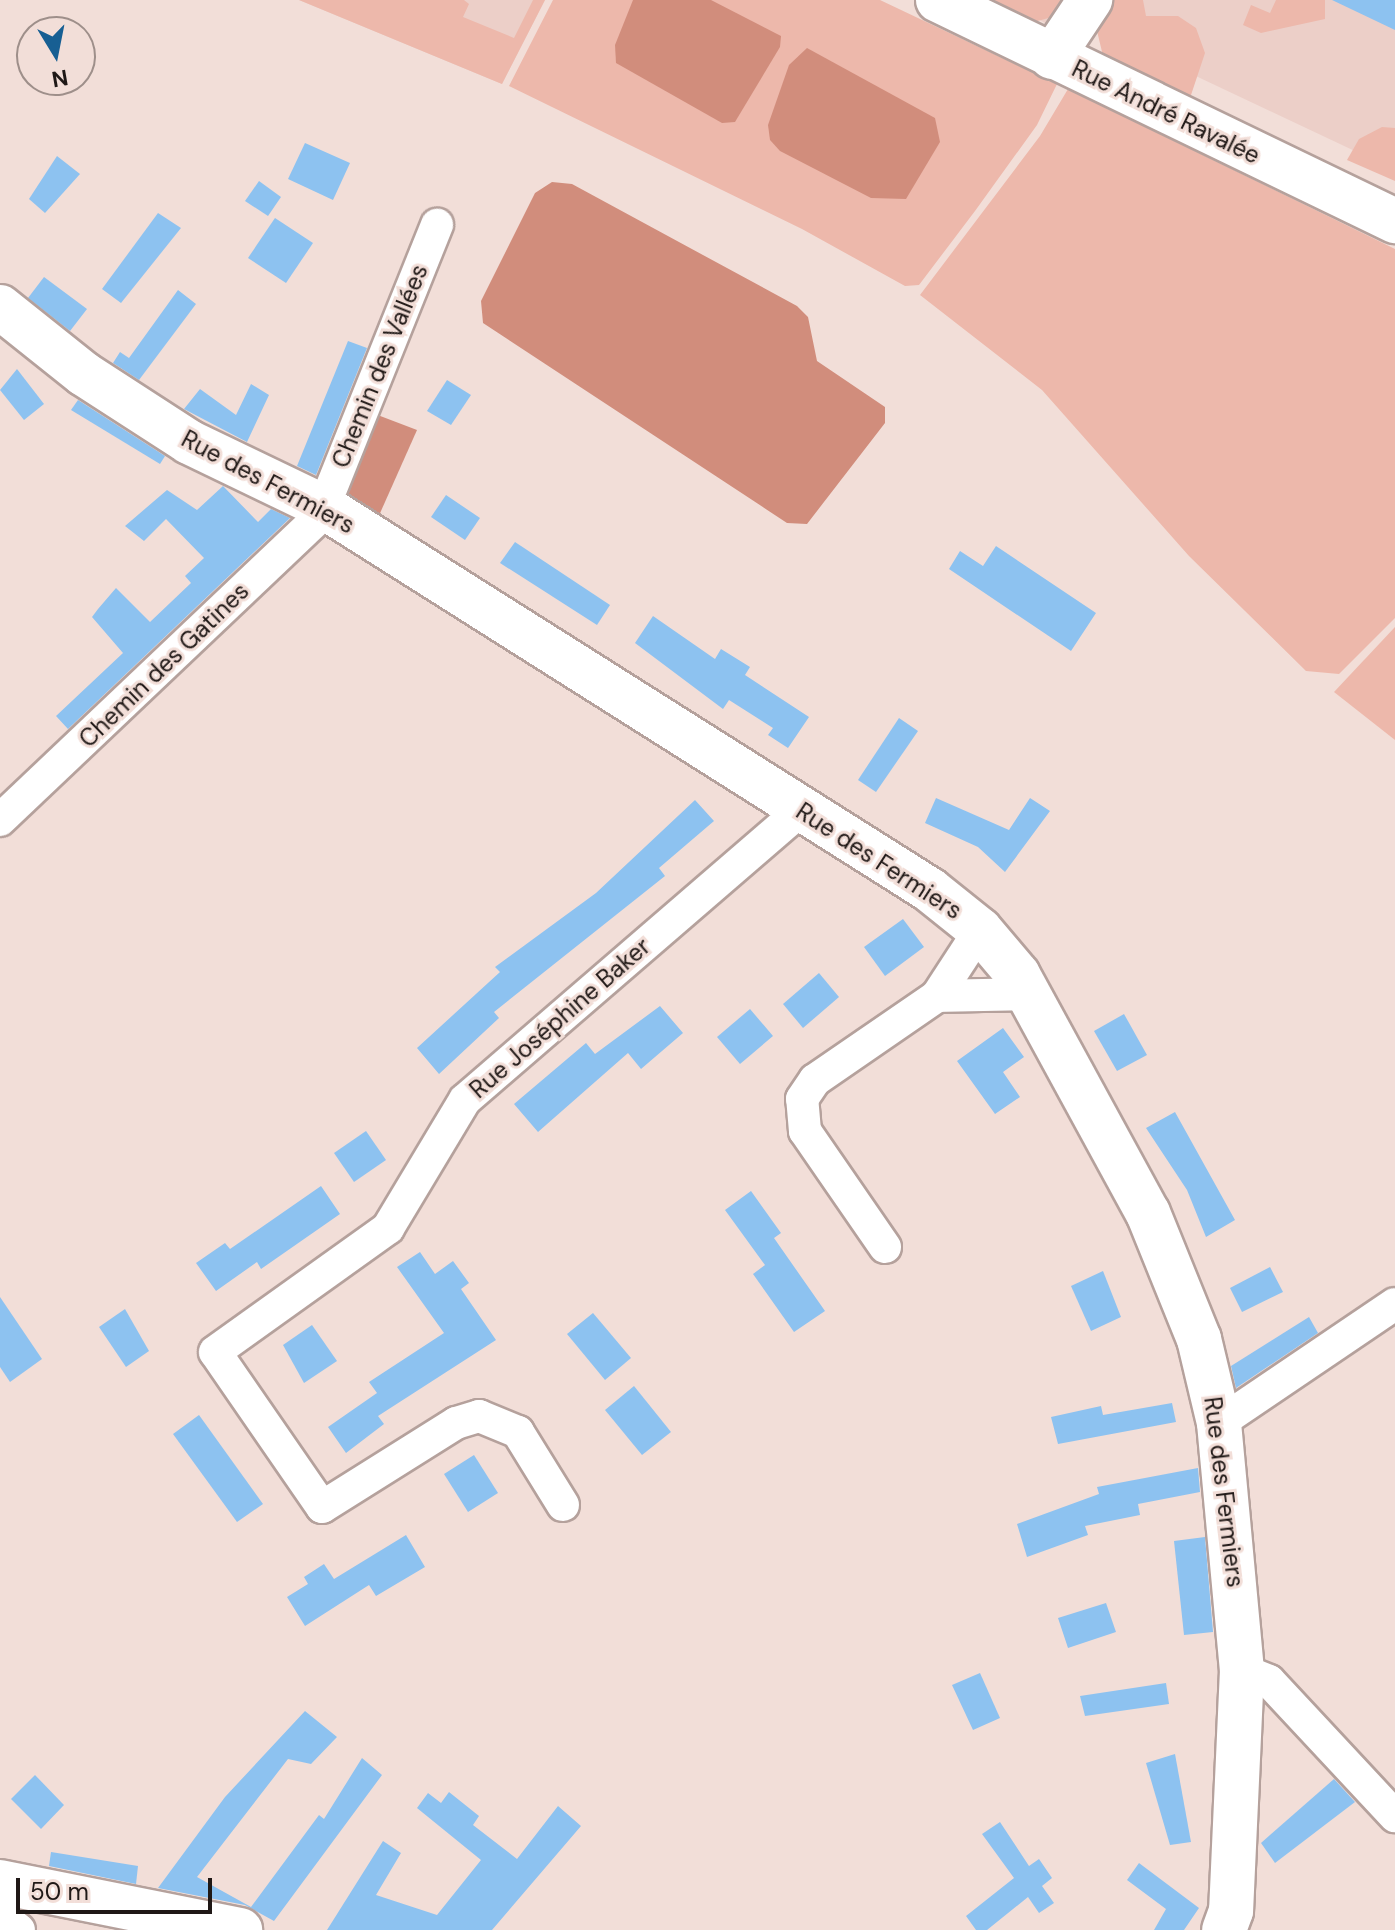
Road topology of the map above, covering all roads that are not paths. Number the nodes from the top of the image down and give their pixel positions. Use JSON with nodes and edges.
{"nodes":[{"id":1,"x":938,"y":0,"type":"edge"},
{"id":2,"x":1090,"y":0,"type":"edge"},
{"id":3,"x":1052,"y":57,"type":"junction"},
{"id":4,"x":1395,"y":221,"type":"edge"},
{"id":5,"x":437,"y":225,"type":"dead end"},
{"id":6,"x":0,"y":307,"type":"edge"},
{"id":7,"x":324,"y":507,"type":"junction"},
{"id":8,"x":801,"y":810,"type":"junction"},
{"id":9,"x":0,"y":820,"type":"edge"},
{"id":10,"x":980,"y":930,"type":"junction"},
{"id":11,"x":1030,"y":994,"type":"junction"},
{"id":12,"x":937,"y":996,"type":"junction"},
{"id":13,"x":885,"y":1247,"type":"dead end"},
{"id":14,"x":1395,"y":1304,"type":"edge"},
{"id":15,"x":1219,"y":1423,"type":"junction"},
{"id":16,"x":563,"y":1505,"type":"dead end"},
{"id":17,"x":1242,"y":1670,"type":"junction"},
{"id":18,"x":1395,"y":1816,"type":"edge"},
{"id":19,"x":0,"y":1882,"type":"edge"},
{"id":20,"x":0,"y":1915,"type":"edge"},
{"id":21,"x":19,"y":1930,"type":"edge"},
{"id":22,"x":240,"y":1930,"type":"edge"},
{"id":23,"x":1224,"y":1930,"type":"edge"}],
"edges":[{"from":1,"to":3,"type":"street","name":"Rue André Ravalée"},
{"from":2,"to":3,"type":"street"},
{"from":3,"to":4,"type":"street","name":"Rue André Ravalée"},
{"from":5,"to":7,"type":"street","name":"Chemin des Vallées"},
{"from":6,"to":7,"type":"street","name":"Rue des Fermiers"},
{"from":7,"to":8,"type":"street","name":"Rue des Fermiers"},
{"from":7,"to":9,"type":"street","name":"Chemin des Gatines"},
{"from":8,"to":10,"type":"street","name":"Rue des Fermiers"},
{"from":8,"to":16,"type":"street","name":"Rue Joséphine Baker"},
{"from":10,"to":11,"type":"street","name":"Rue des Fermiers"},
{"from":10,"to":12,"type":"street"},
{"from":11,"to":12,"type":"street"},
{"from":11,"to":15,"type":"street","name":"Rue des Fermiers"},
{"from":12,"to":13,"type":"street"},
{"from":14,"to":15,"type":"street"},
{"from":15,"to":17,"type":"street","name":"Rue des Fermiers"},
{"from":17,"to":18,"type":"street"},
{"from":17,"to":23,"type":"street","name":"Rue des Fermiers"},
{"from":19,"to":22,"type":"street"},
{"from":20,"to":21,"type":"street"}]}
